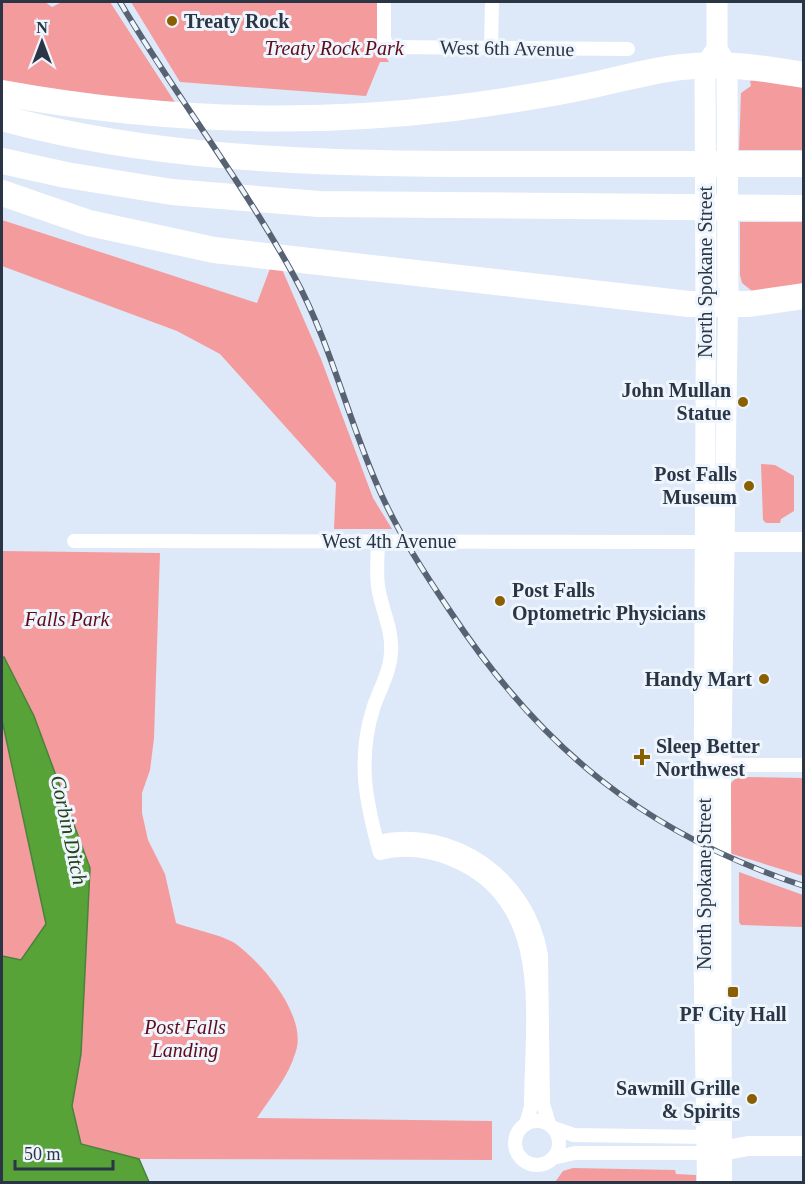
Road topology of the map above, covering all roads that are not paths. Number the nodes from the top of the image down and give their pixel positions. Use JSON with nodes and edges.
{"nodes":[{"id":1,"x":384,"y":2,"type":"edge"},
{"id":2,"x":492,"y":2,"type":"edge"},
{"id":3,"x":717,"y":2,"type":"edge"},
{"id":4,"x":491,"y":48,"type":"junction"},
{"id":5,"x":628,"y":49,"type":"dead end"},
{"id":6,"x":716,"y":60,"type":"junction"},
{"id":7,"x":804,"y":75,"type":"edge"},
{"id":8,"x":2,"y":93,"type":"edge"},
{"id":9,"x":2,"y":118,"type":"edge"},
{"id":10,"x":2,"y":161,"type":"edge"},
{"id":11,"x":804,"y":164,"type":"edge"},
{"id":12,"x":2,"y":193,"type":"edge"},
{"id":13,"x":804,"y":208,"type":"edge"},
{"id":14,"x":804,"y":296,"type":"edge"},
{"id":15,"x":717,"y":305,"type":"junction"},
{"id":16,"x":378,"y":540,"type":"junction"},
{"id":17,"x":74,"y":541,"type":"dead end"},
{"id":18,"x":704,"y":542,"type":"junction"},
{"id":19,"x":726,"y":542,"type":"junction"},
{"id":20,"x":804,"y":542,"type":"edge"},
{"id":21,"x":713,"y":765,"type":"junction"},
{"id":22,"x":804,"y":765,"type":"edge"},
{"id":23,"x":378,"y":848,"type":"junction"},
{"id":24,"x":526,"y":1124,"type":"junction"},
{"id":25,"x":551,"y":1126,"type":"junction"},
{"id":26,"x":714,"y":1145,"type":"junction"},
{"id":27,"x":804,"y":1146,"type":"edge"},
{"id":28,"x":553,"y":1158,"type":"junction"},
{"id":29,"x":707,"y":1182,"type":"edge"},
{"id":30,"x":722,"y":1182,"type":"edge"}],
"edges":[{"from":1,"to":4,"type":"street","name":"West 6th Avenue"},
{"from":2,"to":4,"type":"street"},
{"from":3,"to":6,"type":"main road","name":"North Spokane Street"},
{"from":4,"to":5,"type":"street","name":"West 6th Avenue"},
{"from":6,"to":7,"type":"highway"},
{"from":6,"to":8,"type":"highway"},
{"from":6,"to":15,"type":"main road","name":"North Spokane Street"},
{"from":9,"to":11,"type":"highway"},
{"from":10,"to":13,"type":"highway"},
{"from":12,"to":15,"type":"highway"},
{"from":14,"to":15,"type":"highway"},
{"from":15,"to":18,"type":"main road","name":"North Spokane Street"},
{"from":15,"to":19,"type":"main road","name":"North Spokane Street"},
{"from":16,"to":17,"type":"street","name":"West 4th Avenue"},
{"from":16,"to":18,"type":"street","name":"West 4th Avenue"},
{"from":16,"to":23,"type":"street"},
{"from":18,"to":19,"type":"main road"},
{"from":18,"to":21,"type":"main road","name":"North Spokane Street"},
{"from":19,"to":20,"type":"main road"},
{"from":19,"to":21,"type":"main road","name":"North Spokane Street"},
{"from":21,"to":22,"type":"street"},
{"from":21,"to":26,"type":"main road","name":"North Spokane Street"},
{"from":23,"to":24,"type":"street"},
{"from":23,"to":25,"type":"street"},
{"from":24,"to":25,"type":"street"},
{"from":24,"to":28,"type":"street"},
{"from":25,"to":26,"type":"street"},
{"from":25,"to":28,"type":"street"},
{"from":26,"to":27,"type":"main road"},
{"from":26,"to":28,"type":"street"},
{"from":26,"to":29,"type":"main road","name":"North Spokane Street"},
{"from":26,"to":30,"type":"main road","name":"North Spokane Street"}]}
